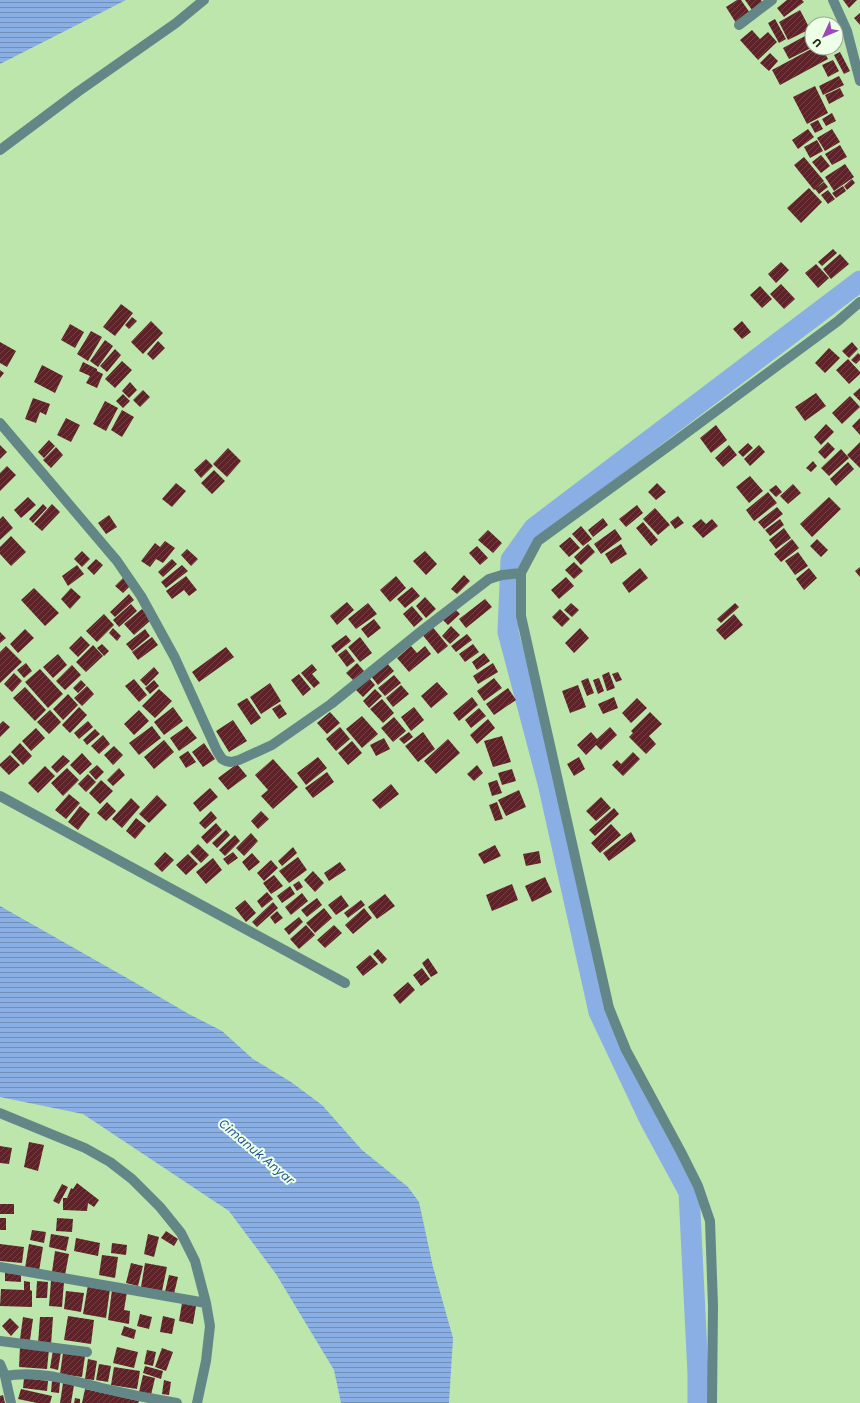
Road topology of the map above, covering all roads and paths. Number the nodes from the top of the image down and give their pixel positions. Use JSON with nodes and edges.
{"nodes":[{"id":1,"x":204,"y":0,"type":"edge"},
{"id":2,"x":772,"y":0,"type":"edge"},
{"id":3,"x":833,"y":0,"type":"edge"},
{"id":4,"x":739,"y":25,"type":"dead end"},
{"id":5,"x":860,"y":81,"type":"edge"},
{"id":6,"x":0,"y":150,"type":"edge"},
{"id":7,"x":860,"y":302,"type":"edge"},
{"id":8,"x":0,"y":423,"type":"edge"},
{"id":9,"x":518,"y":573,"type":"junction"},
{"id":10,"x":0,"y":796,"type":"edge"},
{"id":11,"x":345,"y":984,"type":"dead end"},
{"id":12,"x":0,"y":1113,"type":"edge"},
{"id":13,"x":0,"y":1268,"type":"edge"},
{"id":14,"x":206,"y":1303,"type":"junction"},
{"id":15,"x":2,"y":1341,"type":"edge"},
{"id":16,"x":88,"y":1352,"type":"dead end"},
{"id":17,"x":0,"y":1364,"type":"edge"},
{"id":18,"x":5,"y":1376,"type":"junction"},
{"id":19,"x":11,"y":1403,"type":"edge"},
{"id":20,"x":177,"y":1403,"type":"edge"},
{"id":21,"x":197,"y":1403,"type":"edge"},
{"id":22,"x":712,"y":1403,"type":"edge"}],
"edges":[{"from":1,"to":6,"type":"street"},
{"from":2,"to":4,"type":"street"},
{"from":3,"to":5,"type":"street"},
{"from":7,"to":9,"type":"street"},
{"from":8,"to":9,"type":"street"},
{"from":9,"to":22,"type":"street"},
{"from":10,"to":11,"type":"street"},
{"from":12,"to":14,"type":"street"},
{"from":13,"to":14,"type":"street"},
{"from":14,"to":21,"type":"street"},
{"from":15,"to":16,"type":"street"},
{"from":17,"to":18,"type":"street"},
{"from":18,"to":19,"type":"street"},
{"from":18,"to":20,"type":"street"}]}
